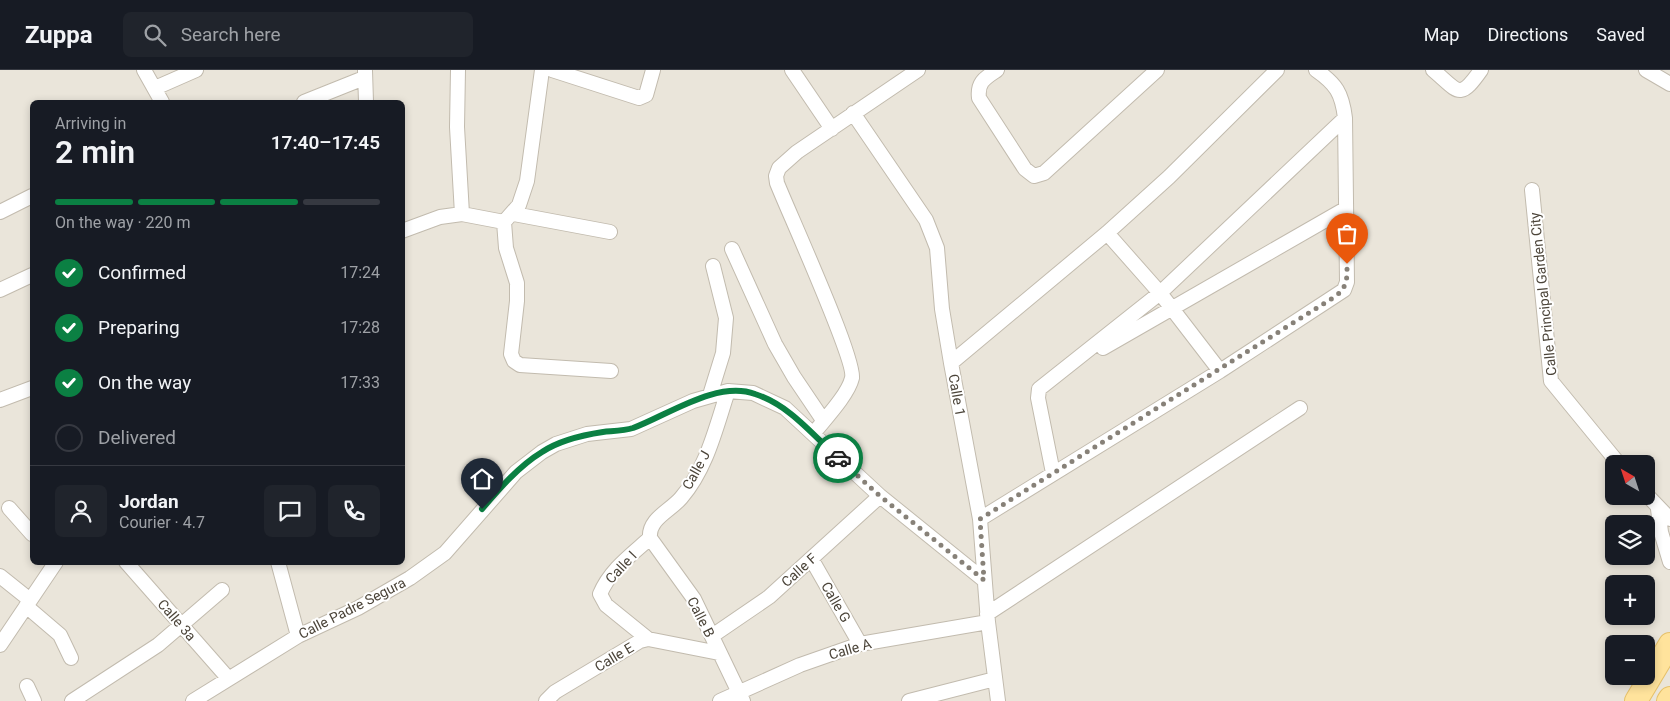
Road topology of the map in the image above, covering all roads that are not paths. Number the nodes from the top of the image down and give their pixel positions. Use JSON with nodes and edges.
{"nodes":[{"id":1,"x":144,"y":70,"type":"edge"},
{"id":2,"x":196,"y":70,"type":"edge"},
{"id":3,"x":458,"y":70,"type":"edge"},
{"id":4,"x":542,"y":70,"type":"edge"},
{"id":5,"x":552,"y":70,"type":"edge"},
{"id":6,"x":653,"y":70,"type":"edge"},
{"id":7,"x":792,"y":70,"type":"edge"},
{"id":8,"x":918,"y":70,"type":"edge"},
{"id":9,"x":997,"y":70,"type":"edge"},
{"id":10,"x":1157,"y":70,"type":"edge"},
{"id":11,"x":1277,"y":70,"type":"edge"},
{"id":12,"x":1316,"y":70,"type":"edge"},
{"id":13,"x":1433,"y":70,"type":"edge"},
{"id":14,"x":1481,"y":70,"type":"edge"},
{"id":15,"x":1646,"y":70,"type":"edge"},
{"id":16,"x":364,"y":74,"type":"edge"},
{"id":17,"x":1670,"y":84,"type":"edge"},
{"id":18,"x":155,"y":88,"type":"junction"},
{"id":19,"x":161,"y":100,"type":"edge"},
{"id":20,"x":308,"y":100,"type":"edge"},
{"id":21,"x":366,"y":100,"type":"edge"},
{"id":22,"x":853,"y":113,"type":"junction"},
{"id":23,"x":1345,"y":118,"type":"junction"},
{"id":24,"x":832,"y":128,"type":"junction"},
{"id":25,"x":1532,"y":190,"type":"dead end"},
{"id":26,"x":30,"y":197,"type":"edge"},
{"id":27,"x":1345,"y":208,"type":"junction"},
{"id":28,"x":0,"y":212,"type":"edge"},
{"id":29,"x":462,"y":214,"type":"junction"},
{"id":30,"x":509,"y":218,"type":"junction"},
{"id":31,"x":405,"y":230,"type":"edge"},
{"id":32,"x":610,"y":232,"type":"dead end"},
{"id":33,"x":1107,"y":232,"type":"junction"},
{"id":34,"x":732,"y":248,"type":"dead end"},
{"id":35,"x":714,"y":266,"type":"dead end"},
{"id":36,"x":30,"y":276,"type":"edge"},
{"id":37,"x":0,"y":290,"type":"edge"},
{"id":38,"x":1160,"y":294,"type":"junction"},
{"id":39,"x":1172,"y":309,"type":"junction"},
{"id":40,"x":951,"y":363,"type":"junction"},
{"id":41,"x":1073,"y":364,"type":"junction"},
{"id":42,"x":611,"y":371,"type":"dead end"},
{"id":43,"x":1220,"y":371,"type":"junction"},
{"id":44,"x":30,"y":389,"type":"edge"},
{"id":45,"x":728,"y":391,"type":"junction"},
{"id":46,"x":710,"y":395,"type":"junction"},
{"id":47,"x":0,"y":400,"type":"edge"},
{"id":48,"x":1300,"y":408,"type":"dead end"},
{"id":49,"x":823,"y":420,"type":"junction"},
{"id":50,"x":813,"y":434,"type":"junction"},
{"id":51,"x":1612,"y":455,"type":"edge"},
{"id":52,"x":1053,"y":473,"type":"junction"},
{"id":53,"x":880,"y":496,"type":"junction"},
{"id":54,"x":1655,"y":504,"type":"edge"},
{"id":55,"x":10,"y":508,"type":"dead end"},
{"id":56,"x":1658,"y":508,"type":"junction"},
{"id":57,"x":980,"y":519,"type":"junction"},
{"id":58,"x":1670,"y":519,"type":"edge"},
{"id":59,"x":30,"y":532,"type":"edge"},
{"id":60,"x":650,"y":538,"type":"junction"},
{"id":61,"x":812,"y":560,"type":"junction"},
{"id":62,"x":1670,"y":562,"type":"edge"},
{"id":63,"x":54,"y":565,"type":"edge"},
{"id":64,"x":129,"y":565,"type":"edge"},
{"id":65,"x":279,"y":565,"type":"edge"},
{"id":66,"x":0,"y":576,"type":"edge"},
{"id":67,"x":984,"y":580,"type":"junction"},
{"id":68,"x":222,"y":590,"type":"dead end"},
{"id":69,"x":28,"y":603,"type":"junction"},
{"id":70,"x":987,"y":618,"type":"junction"},
{"id":71,"x":183,"y":626,"type":"junction"},
{"id":72,"x":298,"y":636,"type":"junction"},
{"id":73,"x":712,"y":636,"type":"junction"},
{"id":74,"x":648,"y":639,"type":"junction"},
{"id":75,"x":0,"y":644,"type":"edge"},
{"id":76,"x":860,"y":644,"type":"junction"},
{"id":77,"x":1670,"y":644,"type":"edge"},
{"id":78,"x":719,"y":653,"type":"junction"},
{"id":79,"x":71,"y":658,"type":"dead end"},
{"id":80,"x":228,"y":678,"type":"junction"},
{"id":81,"x":995,"y":679,"type":"junction"},
{"id":82,"x":28,"y":686,"type":"dead end"},
{"id":83,"x":741,"y":697,"type":"edge"},
{"id":84,"x":34,"y":701,"type":"edge"},
{"id":85,"x":72,"y":701,"type":"edge"},
{"id":86,"x":193,"y":701,"type":"edge"},
{"id":87,"x":546,"y":701,"type":"edge"},
{"id":88,"x":720,"y":701,"type":"edge"},
{"id":89,"x":909,"y":701,"type":"edge"},
{"id":90,"x":998,"y":701,"type":"edge"},
{"id":91,"x":1636,"y":701,"type":"edge"}],
"edges":[{"from":1,"to":18,"type":"street"},
{"from":2,"to":18,"type":"street"},
{"from":3,"to":29,"type":"street"},
{"from":4,"to":30,"type":"street"},
{"from":5,"to":6,"type":"street"},
{"from":7,"to":24,"type":"street"},
{"from":8,"to":22,"type":"street"},
{"from":9,"to":10,"type":"street"},
{"from":11,"to":33,"type":"street"},
{"from":12,"to":23,"type":"street"},
{"from":13,"to":14,"type":"street"},
{"from":15,"to":17,"type":"street"},
{"from":16,"to":20,"type":"street"},
{"from":16,"to":21,"type":"street"},
{"from":18,"to":19,"type":"street"},
{"from":22,"to":24,"type":"street"},
{"from":22,"to":40,"type":"street","name":"Calle 1"},
{"from":23,"to":27,"type":"street"},
{"from":23,"to":38,"type":"street"},
{"from":24,"to":49,"type":"street"},
{"from":25,"to":51,"type":"street","name":"Calle Principal Garden City"},
{"from":26,"to":28,"type":"street"},
{"from":27,"to":39,"type":"street"},
{"from":27,"to":43,"type":"street"},
{"from":29,"to":30,"type":"street"},
{"from":29,"to":31,"type":"street"},
{"from":30,"to":32,"type":"street"},
{"from":30,"to":42,"type":"street"},
{"from":33,"to":38,"type":"street"},
{"from":33,"to":40,"type":"street"},
{"from":34,"to":49,"type":"street"},
{"from":35,"to":46,"type":"street"},
{"from":36,"to":37,"type":"street"},
{"from":38,"to":39,"type":"street"},
{"from":38,"to":41,"type":"street"},
{"from":39,"to":41,"type":"street"},
{"from":39,"to":43,"type":"street"},
{"from":40,"to":57,"type":"street","name":"Calle 1"},
{"from":41,"to":52,"type":"street"},
{"from":43,"to":52,"type":"street"},
{"from":44,"to":47,"type":"street"},
{"from":45,"to":46,"type":"street","name":"Calle Padre Segura"},
{"from":45,"to":50,"type":"street","name":"Calle Padre Segura"},
{"from":45,"to":60,"type":"street","name":"Calle J"},
{"from":46,"to":72,"type":"street","name":"Calle Padre Segura"},
{"from":48,"to":70,"type":"street"},
{"from":49,"to":50,"type":"street"},
{"from":50,"to":53,"type":"street","name":"Calle Padre Segura"},
{"from":52,"to":57,"type":"street"},
{"from":53,"to":61,"type":"street","name":"Calle F"},
{"from":53,"to":67,"type":"street","name":"Calle Padre Segura"},
{"from":54,"to":56,"type":"street"},
{"from":55,"to":59,"type":"street"},
{"from":56,"to":58,"type":"street"},
{"from":56,"to":62,"type":"street"},
{"from":57,"to":67,"type":"street","name":"Calle 1"},
{"from":60,"to":73,"type":"street","name":"Calle B"},
{"from":60,"to":74,"type":"street","name":"Calle I"},
{"from":61,"to":73,"type":"street","name":"Calle F"},
{"from":61,"to":76,"type":"street","name":"Calle G"},
{"from":63,"to":69,"type":"street"},
{"from":64,"to":71,"type":"street","name":"Calle 3a"},
{"from":65,"to":72,"type":"street"},
{"from":66,"to":69,"type":"street"},
{"from":67,"to":70,"type":"street","name":"Calle 1"},
{"from":68,"to":71,"type":"street"},
{"from":69,"to":75,"type":"street"},
{"from":69,"to":79,"type":"street"},
{"from":70,"to":76,"type":"street","name":"Calle A"},
{"from":70,"to":81,"type":"street","name":"Calle 1"},
{"from":71,"to":80,"type":"street","name":"Calle 3a"},
{"from":71,"to":85,"type":"street"},
{"from":72,"to":80,"type":"street","name":"Calle Padre Segura"},
{"from":73,"to":78,"type":"street","name":"Calle B"},
{"from":74,"to":78,"type":"street","name":"Calle E"},
{"from":74,"to":87,"type":"street","name":"Calle E"},
{"from":76,"to":83,"type":"street","name":"Calle A"},
{"from":77,"to":91,"type":"main road"},
{"from":78,"to":83,"type":"street","name":"Calle B"},
{"from":80,"to":86,"type":"street","name":"Calle Padre Segura"},
{"from":81,"to":89,"type":"street"},
{"from":81,"to":90,"type":"street","name":"Calle 1"},
{"from":82,"to":84,"type":"street"},
{"from":83,"to":88,"type":"street","name":"Calle A"}]}
